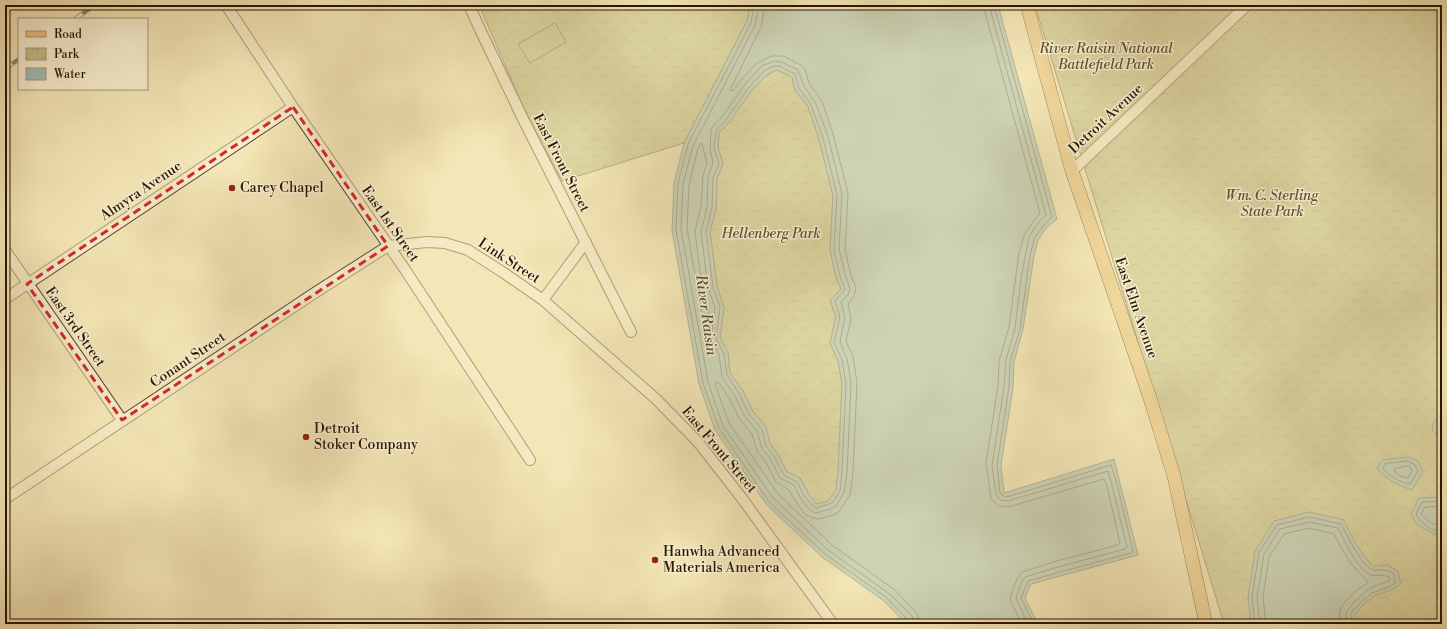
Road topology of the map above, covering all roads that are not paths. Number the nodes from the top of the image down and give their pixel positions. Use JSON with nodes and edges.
{"nodes":[{"id":1,"x":226,"y":5,"type":"edge"},
{"id":2,"x":469,"y":5,"type":"edge"},
{"id":3,"x":1027,"y":5,"type":"edge"},
{"id":4,"x":1247,"y":5,"type":"edge"},
{"id":5,"x":293,"y":107,"type":"junction"},
{"id":6,"x":1072,"y":171,"type":"junction"},
{"id":7,"x":586,"y":242,"type":"junction"},
{"id":8,"x":388,"y":246,"type":"junction"},
{"id":9,"x":5,"y":250,"type":"edge"},
{"id":10,"x":27,"y":284,"type":"junction"},
{"id":11,"x":5,"y":299,"type":"edge"},
{"id":12,"x":543,"y":300,"type":"junction"},
{"id":13,"x":631,"y":332,"type":"dead end"},
{"id":14,"x":122,"y":420,"type":"junction"},
{"id":15,"x":530,"y":460,"type":"dead end"},
{"id":16,"x":5,"y":500,"type":"edge"},
{"id":17,"x":833,"y":624,"type":"edge"},
{"id":18,"x":1206,"y":624,"type":"edge"}],
"edges":[{"from":1,"to":5,"type":"street","name":"East 1st Street"},
{"from":2,"to":7,"type":"street","name":"East Front Street"},
{"from":3,"to":6,"type":"main road","name":"East Elm Avenue"},
{"from":4,"to":6,"type":"street","name":"Detroit Avenue"},
{"from":5,"to":8,"type":"street","name":"East 1st Street"},
{"from":5,"to":10,"type":"street","name":"Almyra Avenue"},
{"from":6,"to":18,"type":"main road","name":"East Elm Avenue"},
{"from":7,"to":12,"type":"street","name":"Link Street"},
{"from":7,"to":13,"type":"street","name":"East Front Street"},
{"from":8,"to":12,"type":"street","name":"Link Street"},
{"from":8,"to":14,"type":"street","name":"Conant Street"},
{"from":8,"to":15,"type":"street","name":"East 1st Street"},
{"from":9,"to":10,"type":"street","name":"East 3rd Street"},
{"from":10,"to":11,"type":"street","name":"Almyra Avenue"},
{"from":10,"to":14,"type":"street","name":"East 3rd Street"},
{"from":12,"to":17,"type":"street","name":"East Front Street"},
{"from":14,"to":16,"type":"street","name":"Conant Street"}]}
